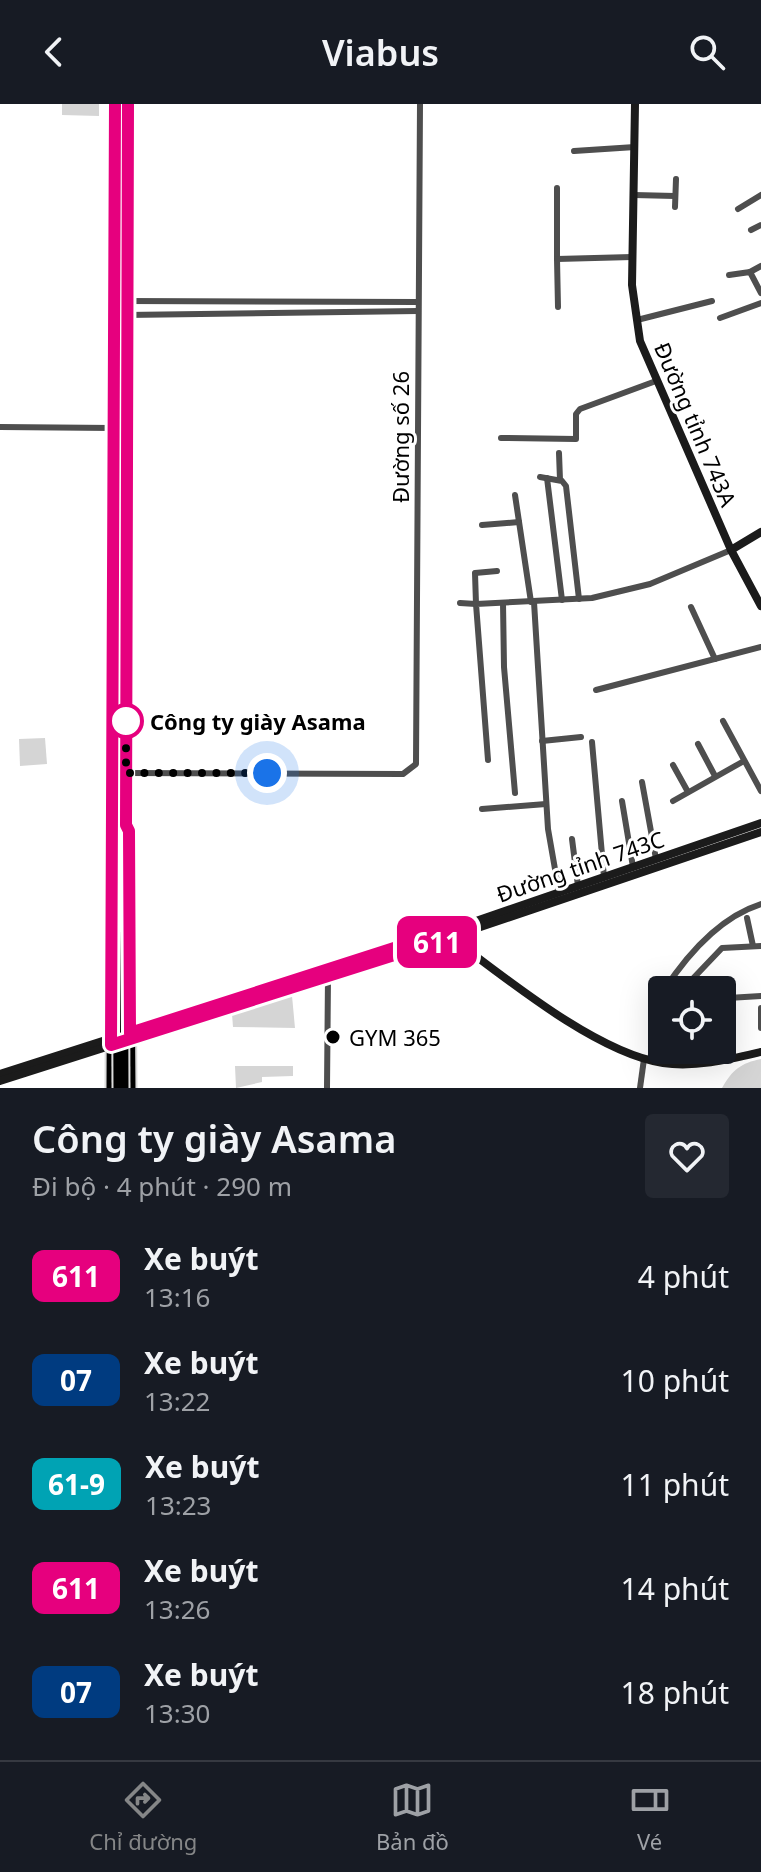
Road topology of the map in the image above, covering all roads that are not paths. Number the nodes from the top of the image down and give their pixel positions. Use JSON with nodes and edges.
{"nodes":[{"id":1,"x":115,"y":104,"type":"edge"},
{"id":2,"x":128,"y":104,"type":"edge"},
{"id":3,"x":420,"y":104,"type":"edge"},
{"id":4,"x":635,"y":104,"type":"edge"},
{"id":5,"x":635,"y":147,"type":"junction"},
{"id":6,"x":574,"y":151,"type":"dead end"},
{"id":7,"x":676,"y":179,"type":"dead end"},
{"id":8,"x":557,"y":188,"type":"dead end"},
{"id":9,"x":634,"y":195,"type":"junction"},
{"id":10,"x":761,"y":195,"type":"edge"},
{"id":11,"x":675,"y":196,"type":"junction"},
{"id":12,"x":675,"y":207,"type":"dead end"},
{"id":13,"x":738,"y":209,"type":"dead end"},
{"id":14,"x":761,"y":225,"type":"edge"},
{"id":15,"x":751,"y":230,"type":"dead end"},
{"id":16,"x":632,"y":257,"type":"junction"},
{"id":17,"x":557,"y":259,"type":"junction"},
{"id":18,"x":761,"y":266,"type":"edge"},
{"id":19,"x":750,"y":272,"type":"junction"},
{"id":20,"x":729,"y":275,"type":"dead end"},
{"id":21,"x":761,"y":293,"type":"edge"},
{"id":22,"x":126,"y":301,"type":"junction"},
{"id":23,"x":276,"y":301,"type":"junction"},
{"id":24,"x":712,"y":301,"type":"dead end"},
{"id":25,"x":418,"y":302,"type":"junction"},
{"id":26,"x":761,"y":303,"type":"edge"},
{"id":27,"x":558,"y":307,"type":"dead end"},
{"id":28,"x":277,"y":311,"type":"junction"},
{"id":29,"x":418,"y":311,"type":"junction"},
{"id":30,"x":126,"y":315,"type":"junction"},
{"id":31,"x":720,"y":318,"type":"dead end"},
{"id":32,"x":637,"y":320,"type":"junction"},
{"id":33,"x":656,"y":381,"type":"junction"},
{"id":34,"x":0,"y":427,"type":"edge"},
{"id":35,"x":113,"y":428,"type":"junction"},
{"id":36,"x":501,"y":438,"type":"dead end"},
{"id":37,"x":559,"y":453,"type":"dead end"},
{"id":38,"x":560,"y":480,"type":"junction"},
{"id":39,"x":515,"y":495,"type":"dead end"},
{"id":40,"x":519,"y":522,"type":"junction"},
{"id":41,"x":482,"y":525,"type":"dead end"},
{"id":42,"x":114,"y":531,"type":"junction"},
{"id":43,"x":126,"y":531,"type":"junction"},
{"id":44,"x":761,"y":532,"type":"edge"},
{"id":45,"x":731,"y":550,"type":"junction"},
{"id":46,"x":497,"y":571,"type":"dead end"},
{"id":47,"x":579,"y":599,"type":"junction"},
{"id":48,"x":562,"y":600,"type":"junction"},
{"id":49,"x":532,"y":602,"type":"junction"},
{"id":50,"x":460,"y":603,"type":"dead end"},
{"id":51,"x":503,"y":603,"type":"junction"},
{"id":52,"x":476,"y":604,"type":"junction"},
{"id":53,"x":761,"y":606,"type":"edge"},
{"id":54,"x":691,"y":607,"type":"dead end"},
{"id":55,"x":761,"y":647,"type":"edge"},
{"id":56,"x":715,"y":659,"type":"junction"},
{"id":57,"x":596,"y":690,"type":"dead end"},
{"id":58,"x":723,"y":721,"type":"dead end"},
{"id":59,"x":581,"y":737,"type":"dead end"},
{"id":60,"x":542,"y":741,"type":"junction"},
{"id":61,"x":592,"y":742,"type":"dead end"},
{"id":62,"x":698,"y":744,"type":"dead end"},
{"id":63,"x":488,"y":760,"type":"dead end"},
{"id":64,"x":744,"y":761,"type":"junction"},
{"id":65,"x":673,"y":765,"type":"dead end"},
{"id":66,"x":126,"y":773,"type":"junction"},
{"id":67,"x":715,"y":776,"type":"junction"},
{"id":68,"x":642,"y":782,"type":"dead end"},
{"id":69,"x":761,"y":791,"type":"edge"},
{"id":70,"x":688,"y":792,"type":"junction"},
{"id":71,"x":515,"y":793,"type":"dead end"},
{"id":72,"x":622,"y":801,"type":"dead end"},
{"id":73,"x":673,"y":801,"type":"dead end"},
{"id":74,"x":546,"y":804,"type":"junction"},
{"id":75,"x":482,"y":809,"type":"dead end"},
{"id":76,"x":761,"y":823,"type":"edge"},
{"id":77,"x":114,"y":825,"type":"junction"},
{"id":78,"x":126,"y":825,"type":"junction"},
{"id":79,"x":761,"y":832,"type":"edge"},
{"id":80,"x":572,"y":839,"type":"dead end"},
{"id":81,"x":120,"y":841,"type":"junction"},
{"id":82,"x":656,"y":859,"type":"junction"},
{"id":83,"x":633,"y":867,"type":"junction"},
{"id":84,"x":604,"y":877,"type":"junction"},
{"id":85,"x":578,"y":886,"type":"junction"},
{"id":86,"x":559,"y":892,"type":"junction"},
{"id":87,"x":761,"y":904,"type":"edge"},
{"id":88,"x":747,"y":918,"type":"dead end"},
{"id":89,"x":448,"y":934,"type":"junction"},
{"id":90,"x":757,"y":946,"type":"edge"},
{"id":91,"x":327,"y":973,"type":"junction"},
{"id":92,"x":676,"y":976,"type":"edge"},
{"id":93,"x":694,"y":976,"type":"edge"},
{"id":94,"x":761,"y":996,"type":"edge"},
{"id":95,"x":736,"y":998,"type":"edge"},
{"id":96,"x":761,"y":1008,"type":"edge"},
{"id":97,"x":761,"y":1028,"type":"edge"},
{"id":98,"x":130,"y":1036,"type":"junction"},
{"id":99,"x":111,"y":1042,"type":"junction"},
{"id":100,"x":761,"y":1052,"type":"edge"},
{"id":101,"x":736,"y":1057,"type":"edge"},
{"id":102,"x":648,"y":1060,"type":"edge"},
{"id":103,"x":648,"y":1063,"type":"edge"},
{"id":104,"x":0,"y":1074,"type":"edge"},
{"id":105,"x":0,"y":1081,"type":"edge"},
{"id":106,"x":111,"y":1088,"type":"edge"},
{"id":107,"x":118,"y":1088,"type":"edge"},
{"id":108,"x":124,"y":1088,"type":"edge"},
{"id":109,"x":131,"y":1088,"type":"edge"},
{"id":110,"x":327,"y":1088,"type":"edge"},
{"id":111,"x":640,"y":1088,"type":"edge"}],
"edges":[{"from":1,"to":35,"type":"main road"},
{"from":2,"to":22,"type":"main road"},
{"from":3,"to":25,"type":"street","name":"Đường số 26"},
{"from":4,"to":5,"type":"main road","name":"Đường tỉnh 743A"},
{"from":5,"to":6,"type":"street"},
{"from":5,"to":9,"type":"main road","name":"Đường tỉnh 743A"},
{"from":7,"to":11,"type":"street"},
{"from":8,"to":17,"type":"street"},
{"from":9,"to":11,"type":"street"},
{"from":9,"to":16,"type":"main road","name":"Đường tỉnh 743A"},
{"from":10,"to":13,"type":"street"},
{"from":11,"to":12,"type":"street"},
{"from":14,"to":15,"type":"street"},
{"from":16,"to":17,"type":"street"},
{"from":16,"to":32,"type":"main road","name":"Đường tỉnh 743A"},
{"from":17,"to":27,"type":"street"},
{"from":18,"to":19,"type":"street"},
{"from":19,"to":20,"type":"street"},
{"from":19,"to":21,"type":"street"},
{"from":22,"to":23,"type":"street"},
{"from":22,"to":30,"type":"main road"},
{"from":23,"to":25,"type":"street"},
{"from":23,"to":28,"type":"street"},
{"from":24,"to":32,"type":"street"},
{"from":25,"to":29,"type":"street","name":"Đường số 26"},
{"from":26,"to":31,"type":"street"},
{"from":28,"to":29,"type":"street"},
{"from":28,"to":30,"type":"street"},
{"from":29,"to":66,"type":"street","name":"Đường số 26"},
{"from":30,"to":43,"type":"main road"},
{"from":32,"to":33,"type":"main road","name":"Đường tỉnh 743A"},
{"from":33,"to":36,"type":"street"},
{"from":33,"to":45,"type":"main road","name":"Đường tỉnh 743A"},
{"from":34,"to":35,"type":"street"},
{"from":35,"to":42,"type":"main road"},
{"from":37,"to":38,"type":"street"},
{"from":38,"to":47,"type":"street"},
{"from":38,"to":48,"type":"street"},
{"from":39,"to":40,"type":"street"},
{"from":40,"to":41,"type":"street"},
{"from":40,"to":49,"type":"street"},
{"from":42,"to":43,"type":"main road"},
{"from":42,"to":77,"type":"main road"},
{"from":43,"to":66,"type":"main road"},
{"from":44,"to":45,"type":"main road"},
{"from":45,"to":47,"type":"street"},
{"from":45,"to":53,"type":"main road","name":"Đường tỉnh 743A"},
{"from":46,"to":52,"type":"street"},
{"from":47,"to":48,"type":"street"},
{"from":48,"to":49,"type":"street"},
{"from":49,"to":51,"type":"street"},
{"from":49,"to":60,"type":"street"},
{"from":50,"to":52,"type":"street"},
{"from":51,"to":52,"type":"street"},
{"from":51,"to":71,"type":"street"},
{"from":52,"to":63,"type":"street"},
{"from":54,"to":56,"type":"street"},
{"from":55,"to":56,"type":"street"},
{"from":56,"to":57,"type":"street"},
{"from":58,"to":64,"type":"street"},
{"from":59,"to":60,"type":"street"},
{"from":60,"to":74,"type":"street"},
{"from":61,"to":84,"type":"street"},
{"from":62,"to":67,"type":"street"},
{"from":64,"to":67,"type":"street"},
{"from":64,"to":69,"type":"street"},
{"from":65,"to":70,"type":"street"},
{"from":66,"to":78,"type":"main road"},
{"from":67,"to":70,"type":"street"},
{"from":68,"to":82,"type":"street"},
{"from":70,"to":73,"type":"street"},
{"from":72,"to":83,"type":"street"},
{"from":74,"to":75,"type":"street"},
{"from":74,"to":86,"type":"street"},
{"from":76,"to":82,"type":"main road","name":"Đường tỉnh 743C"},
{"from":77,"to":81,"type":"main road"},
{"from":77,"to":99,"type":"main road"},
{"from":78,"to":81,"type":"main road"},
{"from":78,"to":98,"type":"main road"},
{"from":79,"to":89,"type":"main road","name":"Đường tỉnh 743C"},
{"from":80,"to":85,"type":"street"},
{"from":81,"to":107,"type":"main road","bridge":true},
{"from":81,"to":108,"type":"main road","bridge":true},
{"from":82,"to":83,"type":"main road","name":"Đường tỉnh 743C"},
{"from":83,"to":84,"type":"main road","name":"Đường tỉnh 743C"},
{"from":84,"to":85,"type":"main road","name":"Đường tỉnh 743C"},
{"from":85,"to":86,"type":"main road","name":"Đường tỉnh 743C"},
{"from":86,"to":89,"type":"main road","name":"Đường tỉnh 743C"},
{"from":87,"to":92,"type":"street"},
{"from":88,"to":90,"type":"street"},
{"from":89,"to":91,"type":"main road","name":"Đường tỉnh 743C"},
{"from":89,"to":102,"type":"main road"},
{"from":90,"to":93,"type":"street"},
{"from":91,"to":98,"type":"main road","name":"Đường tỉnh 743C"},
{"from":91,"to":110,"type":"street"},
{"from":94,"to":95,"type":"street"},
{"from":96,"to":97,"type":"street"},
{"from":98,"to":99,"type":"main road","name":"Đường tỉnh 743C"},
{"from":98,"to":109,"type":"main road"},
{"from":99,"to":104,"type":"main road","name":"Đường tỉnh 743C"},
{"from":99,"to":105,"type":"main road","name":"Đường tỉnh 743C"},
{"from":99,"to":106,"type":"main road"},
{"from":100,"to":101,"type":"main road"},
{"from":103,"to":111,"type":"street"}]}
